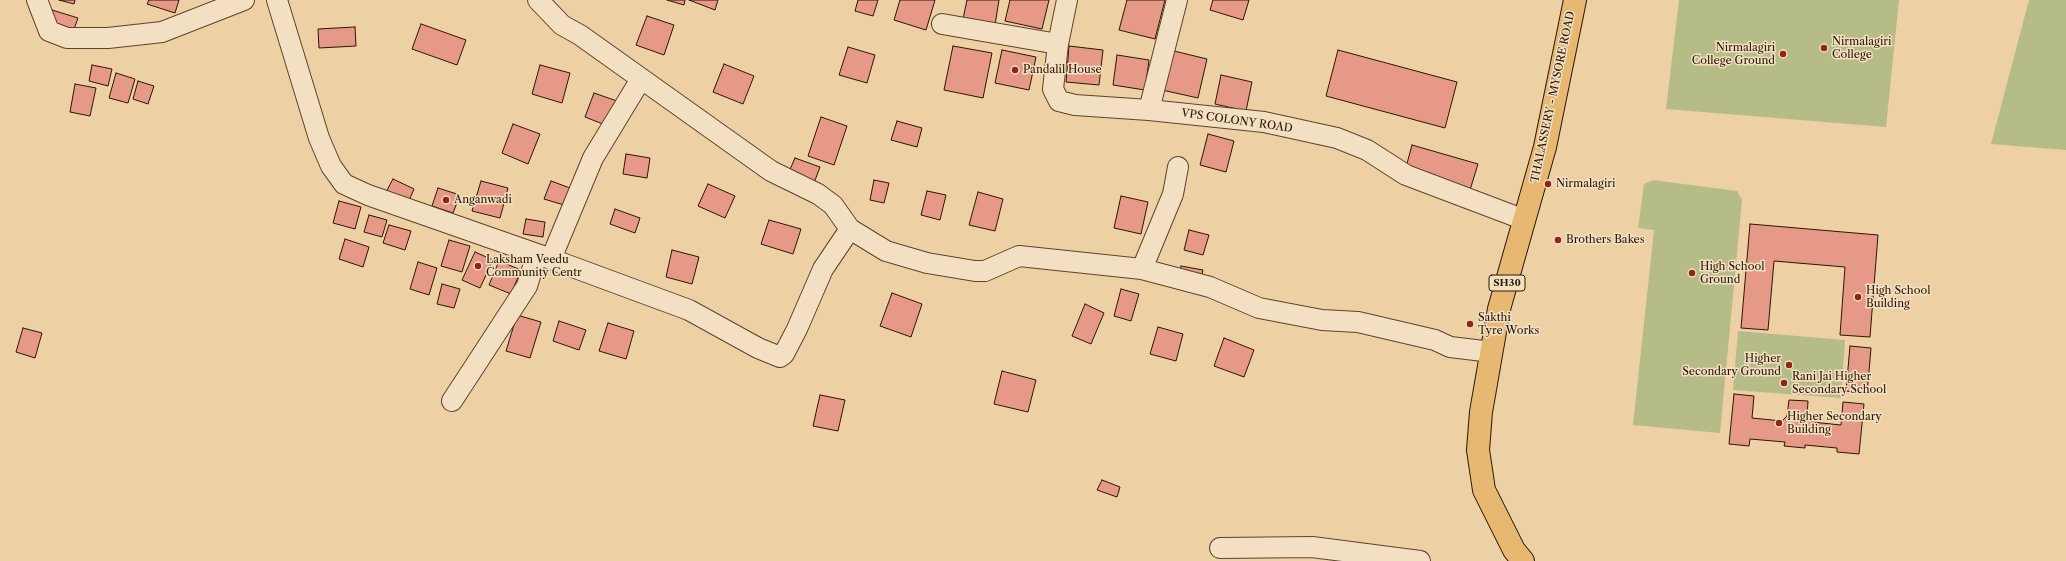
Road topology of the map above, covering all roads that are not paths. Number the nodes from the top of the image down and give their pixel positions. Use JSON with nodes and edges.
{"nodes":[{"id":1,"x":37,"y":0,"type":"edge"},
{"id":2,"x":244,"y":0,"type":"edge"},
{"id":3,"x":277,"y":0,"type":"edge"},
{"id":4,"x":538,"y":0,"type":"edge"},
{"id":5,"x":1067,"y":0,"type":"edge"},
{"id":6,"x":1177,"y":0,"type":"edge"},
{"id":7,"x":1575,"y":0,"type":"edge"},
{"id":8,"x":942,"y":24,"type":"dead end"},
{"id":9,"x":1058,"y":44,"type":"junction"},
{"id":10,"x":641,"y":78,"type":"junction"},
{"id":11,"x":1149,"y":110,"type":"junction"},
{"id":12,"x":1178,"y":167,"type":"dead end"},
{"id":13,"x":1525,"y":220,"type":"junction"},
{"id":14,"x":850,"y":229,"type":"junction"},
{"id":15,"x":544,"y":256,"type":"junction"},
{"id":16,"x":1142,"y":269,"type":"junction"},
{"id":17,"x":1492,"y":352,"type":"junction"},
{"id":18,"x":452,"y":401,"type":"dead end"},
{"id":19,"x":1220,"y":548,"type":"dead end"},
{"id":20,"x":1520,"y":560,"type":"edge"},
{"id":21,"x":1420,"y":561,"type":"edge"}],
"edges":[{"from":1,"to":2,"type":"street"},
{"from":3,"to":15,"type":"street"},
{"from":4,"to":10,"type":"street"},
{"from":5,"to":9,"type":"street","name":"VPS COLONY ROAD"},
{"from":6,"to":11,"type":"street"},
{"from":7,"to":13,"type":"main road","name":"THALASSERY - MYSORE ROAD","number":"SH30"},
{"from":8,"to":9,"type":"street"},
{"from":9,"to":11,"type":"street","name":"VPS COLONY ROAD"},
{"from":10,"to":14,"type":"street"},
{"from":10,"to":15,"type":"street"},
{"from":11,"to":13,"type":"street","name":"VPS COLONY ROAD"},
{"from":12,"to":16,"type":"street"},
{"from":13,"to":17,"type":"main road","name":"THALASSERY - MYSORE ROAD","number":"SH30"},
{"from":14,"to":15,"type":"street"},
{"from":14,"to":16,"type":"street"},
{"from":15,"to":18,"type":"street"},
{"from":16,"to":17,"type":"street"},
{"from":17,"to":20,"type":"main road","name":"THALASSERY - MYSORE ROAD","number":"SH30"},
{"from":19,"to":21,"type":"street"}]}
